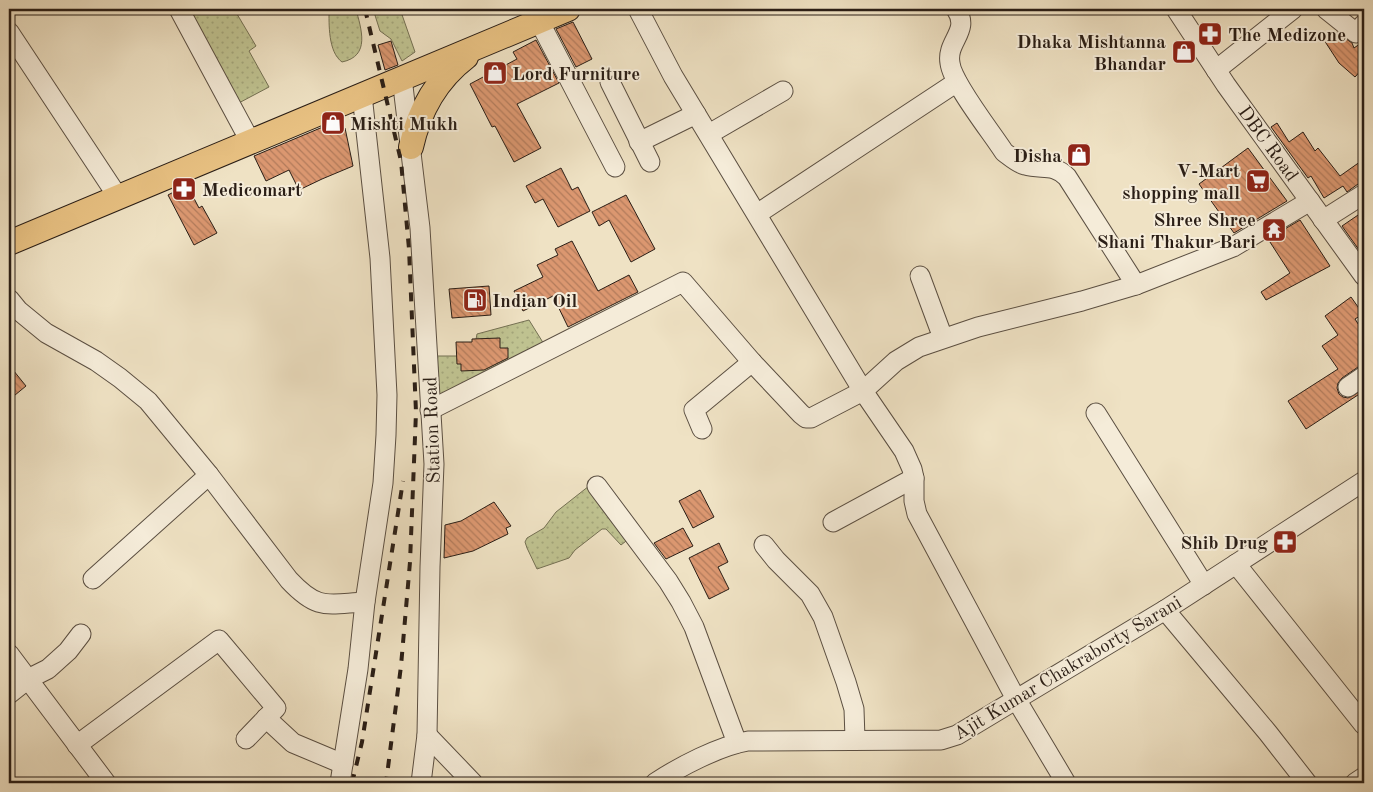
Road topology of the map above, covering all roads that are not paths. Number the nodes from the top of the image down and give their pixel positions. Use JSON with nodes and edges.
{"nodes":[{"id":1,"x":180,"y":9,"type":"edge"},
{"id":2,"x":638,"y":9,"type":"edge"},
{"id":3,"x":956,"y":9,"type":"edge"},
{"id":4,"x":1176,"y":9,"type":"edge"},
{"id":5,"x":1293,"y":9,"type":"edge"},
{"id":6,"x":1326,"y":9,"type":"edge"},
{"id":7,"x":564,"y":10,"type":"edge"},
{"id":8,"x":539,"y":21,"type":"junction"},
{"id":9,"x":1364,"y":24,"type":"edge"},
{"id":10,"x":9,"y":32,"type":"edge"},
{"id":11,"x":503,"y":37,"type":"junction"},
{"id":12,"x":1216,"y":70,"type":"junction"},
{"id":13,"x":393,"y":82,"type":"junction"},
{"id":14,"x":610,"y":82,"type":"dead end"},
{"id":15,"x":957,"y":82,"type":"junction"},
{"id":16,"x":783,"y":91,"type":"dead end"},
{"id":17,"x":362,"y":95,"type":"junction"},
{"id":18,"x":696,"y":114,"type":"junction"},
{"id":19,"x":708,"y":134,"type":"junction"},
{"id":20,"x":250,"y":140,"type":"junction"},
{"id":21,"x":639,"y":142,"type":"junction"},
{"id":22,"x":411,"y":147,"type":"junction"},
{"id":23,"x":650,"y":162,"type":"dead end"},
{"id":24,"x":615,"y":167,"type":"dead end"},
{"id":25,"x":1364,"y":194,"type":"edge"},
{"id":26,"x":118,"y":197,"type":"junction"},
{"id":27,"x":1310,"y":201,"type":"junction"},
{"id":28,"x":758,"y":214,"type":"junction"},
{"id":29,"x":1323,"y":220,"type":"junction"},
{"id":30,"x":9,"y":242,"type":"edge"},
{"id":31,"x":920,"y":276,"type":"dead end"},
{"id":32,"x":1364,"y":276,"type":"edge"},
{"id":33,"x":1136,"y":285,"type":"junction"},
{"id":34,"x":9,"y":299,"type":"edge"},
{"id":35,"x":943,"y":338,"type":"junction"},
{"id":36,"x":752,"y":362,"type":"junction"},
{"id":37,"x":1364,"y":376,"type":"edge"},
{"id":38,"x":1348,"y":387,"type":"dead end"},
{"id":39,"x":863,"y":391,"type":"junction"},
{"id":40,"x":430,"y":410,"type":"junction"},
{"id":41,"x":1096,"y":413,"type":"dead end"},
{"id":42,"x":702,"y":429,"type":"dead end"},
{"id":43,"x":209,"y":475,"type":"junction"},
{"id":44,"x":914,"y":478,"type":"junction"},
{"id":45,"x":1364,"y":481,"type":"edge"},
{"id":46,"x":597,"y":486,"type":"dead end"},
{"id":47,"x":833,"y":522,"type":"dead end"},
{"id":48,"x":764,"y":545,"type":"dead end"},
{"id":49,"x":1236,"y":564,"type":"junction"},
{"id":50,"x":93,"y":579,"type":"dead end"},
{"id":51,"x":1204,"y":585,"type":"junction"},
{"id":52,"x":366,"y":602,"type":"junction"},
{"id":53,"x":1165,"y":610,"type":"junction"},
{"id":54,"x":81,"y":634,"type":"dead end"},
{"id":55,"x":9,"y":654,"type":"edge"},
{"id":56,"x":28,"y":679,"type":"junction"},
{"id":57,"x":9,"y":694,"type":"edge"},
{"id":58,"x":1016,"y":699,"type":"junction"},
{"id":59,"x":266,"y":718,"type":"junction"},
{"id":60,"x":1364,"y":726,"type":"edge"},
{"id":61,"x":427,"y":735,"type":"junction"},
{"id":62,"x":246,"y":739,"type":"dead end"},
{"id":63,"x":856,"y":739,"type":"junction"},
{"id":64,"x":737,"y":743,"type":"junction"},
{"id":65,"x":77,"y":745,"type":"junction"},
{"id":66,"x":343,"y":764,"type":"junction"},
{"id":67,"x":684,"y":776,"type":"edge"},
{"id":68,"x":1364,"y":777,"type":"edge"},
{"id":69,"x":106,"y":783,"type":"edge"},
{"id":70,"x":340,"y":783,"type":"edge"},
{"id":71,"x":421,"y":783,"type":"edge"},
{"id":72,"x":473,"y":783,"type":"edge"},
{"id":73,"x":655,"y":783,"type":"edge"},
{"id":74,"x":1066,"y":783,"type":"edge"},
{"id":75,"x":1307,"y":783,"type":"edge"},
{"id":76,"x":1355,"y":783,"type":"edge"}],
"edges":[{"from":1,"to":20,"type":"street"},
{"from":2,"to":18,"type":"street"},
{"from":3,"to":15,"type":"street"},
{"from":4,"to":12,"type":"street","name":"DBC Road"},
{"from":5,"to":12,"type":"street"},
{"from":6,"to":9,"type":"street"},
{"from":7,"to":8,"type":"main road"},
{"from":8,"to":11,"type":"main road"},
{"from":8,"to":24,"type":"street"},
{"from":10,"to":26,"type":"street"},
{"from":11,"to":13,"type":"main road"},
{"from":11,"to":22,"type":"main road"},
{"from":12,"to":27,"type":"street","name":"DBC Road"},
{"from":13,"to":17,"type":"main road"},
{"from":13,"to":22,"type":"street","name":"Station Road"},
{"from":14,"to":21,"type":"street"},
{"from":15,"to":28,"type":"street"},
{"from":15,"to":33,"type":"street"},
{"from":16,"to":19,"type":"street"},
{"from":17,"to":20,"type":"main road"},
{"from":17,"to":52,"type":"street"},
{"from":18,"to":19,"type":"street"},
{"from":18,"to":21,"type":"street"},
{"from":19,"to":28,"type":"street"},
{"from":20,"to":26,"type":"main road"},
{"from":21,"to":23,"type":"street"},
{"from":22,"to":40,"type":"street","name":"Station Road"},
{"from":25,"to":29,"type":"street"},
{"from":26,"to":30,"type":"main road"},
{"from":27,"to":29,"type":"street","name":"DBC Road"},
{"from":27,"to":33,"type":"street"},
{"from":28,"to":39,"type":"street"},
{"from":29,"to":32,"type":"street","name":"DBC Road"},
{"from":31,"to":35,"type":"street"},
{"from":33,"to":35,"type":"street"},
{"from":34,"to":43,"type":"street"},
{"from":35,"to":39,"type":"street"},
{"from":36,"to":39,"type":"street"},
{"from":36,"to":40,"type":"street"},
{"from":36,"to":42,"type":"street"},
{"from":37,"to":38,"type":"street"},
{"from":39,"to":44,"type":"street"},
{"from":40,"to":61,"type":"street","name":"Station Road"},
{"from":41,"to":51,"type":"street"},
{"from":43,"to":50,"type":"street"},
{"from":43,"to":52,"type":"street"},
{"from":44,"to":47,"type":"street"},
{"from":44,"to":58,"type":"street"},
{"from":45,"to":49,"type":"street","name":"Ajit Kumar Chakraborty Sarani"},
{"from":46,"to":64,"type":"street"},
{"from":48,"to":63,"type":"street"},
{"from":49,"to":51,"type":"street","name":"Ajit Kumar Chakraborty Sarani"},
{"from":49,"to":60,"type":"street"},
{"from":51,"to":53,"type":"street","name":"Ajit Kumar Chakraborty Sarani"},
{"from":52,"to":66,"type":"street"},
{"from":53,"to":58,"type":"street","name":"Ajit Kumar Chakraborty Sarani"},
{"from":53,"to":75,"type":"street"},
{"from":54,"to":56,"type":"street"},
{"from":55,"to":56,"type":"street"},
{"from":56,"to":57,"type":"street"},
{"from":56,"to":65,"type":"street"},
{"from":58,"to":63,"type":"street","name":"Ajit Kumar Chakraborty Sarani"},
{"from":58,"to":74,"type":"street"},
{"from":59,"to":62,"type":"street"},
{"from":59,"to":65,"type":"street"},
{"from":59,"to":66,"type":"street"},
{"from":61,"to":71,"type":"street","name":"Station Road"},
{"from":61,"to":72,"type":"street"},
{"from":63,"to":64,"type":"street","name":"Ajit Kumar Chakraborty Sarani"},
{"from":64,"to":67,"type":"street","name":"Ajit Kumar Chakraborty Sarani"},
{"from":65,"to":69,"type":"street"},
{"from":66,"to":70,"type":"street"},
{"from":67,"to":73,"type":"street","name":"Ajit Kumar Chakraborty Sarani"},
{"from":68,"to":76,"type":"street"}]}
